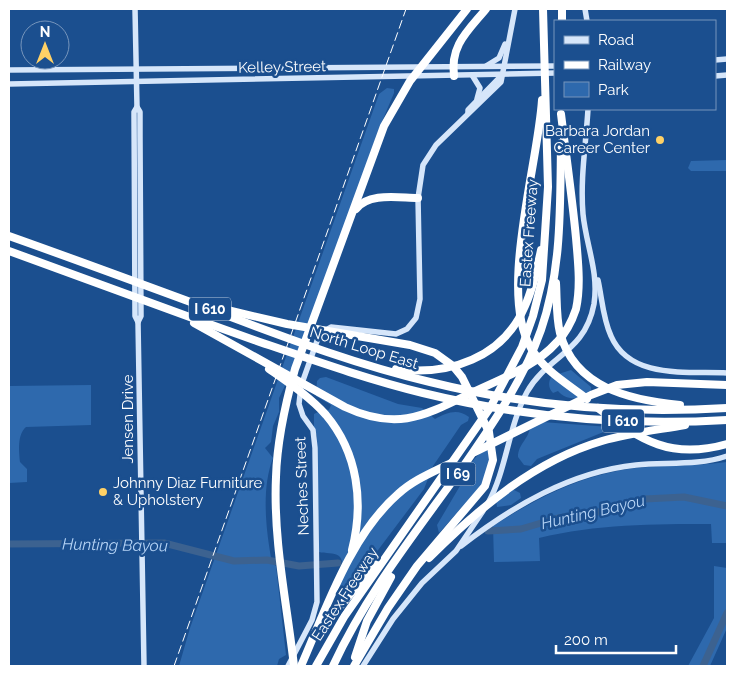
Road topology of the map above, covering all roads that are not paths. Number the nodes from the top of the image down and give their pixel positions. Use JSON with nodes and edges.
{"nodes":[{"id":1,"x":136,"y":9,"type":"edge"},
{"id":2,"x":467,"y":9,"type":"edge"},
{"id":3,"x":486,"y":9,"type":"edge"},
{"id":4,"x":515,"y":9,"type":"edge"},
{"id":5,"x":543,"y":9,"type":"edge"},
{"id":6,"x":509,"y":33,"type":"junction"},
{"id":7,"x":544,"y":54,"type":"junction"},
{"id":8,"x":554,"y":66,"type":"edge"},
{"id":9,"x":453,"y":67,"type":"junction"},
{"id":10,"x":483,"y":67,"type":"junction"},
{"id":11,"x":137,"y":69,"type":"junction"},
{"id":12,"x":9,"y":70,"type":"edge"},
{"id":13,"x":504,"y":70,"type":"junction"},
{"id":14,"x":521,"y":70,"type":"junction"},
{"id":15,"x":554,"y":73,"type":"edge"},
{"id":16,"x":472,"y":75,"type":"junction"},
{"id":17,"x":454,"y":76,"type":"junction"},
{"id":18,"x":137,"y":82,"type":"junction"},
{"id":19,"x":9,"y":84,"type":"edge"},
{"id":20,"x":476,"y":101,"type":"junction"},
{"id":21,"x":588,"y":110,"type":"edge"},
{"id":22,"x":561,"y":111,"type":"edge"},
{"id":23,"x":468,"y":113,"type":"junction"},
{"id":24,"x":418,"y":198,"type":"junction"},
{"id":25,"x":354,"y":212,"type":"junction"},
{"id":26,"x":547,"y":221,"type":"junction"},
{"id":27,"x":9,"y":236,"type":"edge"},
{"id":28,"x":9,"y":251,"type":"edge"},
{"id":29,"x":556,"y":269,"type":"junction"},
{"id":30,"x":595,"y":270,"type":"junction"},
{"id":31,"x":159,"y":290,"type":"junction"},
{"id":32,"x":167,"y":310,"type":"junction"},
{"id":33,"x":244,"y":350,"type":"junction"},
{"id":34,"x":357,"y":362,"type":"junction"},
{"id":35,"x":727,"y":373,"type":"edge"},
{"id":36,"x":727,"y":386,"type":"edge"},
{"id":37,"x":717,"y":408,"type":"junction"},
{"id":38,"x":727,"y":408,"type":"edge"},
{"id":39,"x":727,"y":420,"type":"edge"},
{"id":40,"x":711,"y":421,"type":"junction"},
{"id":41,"x":727,"y":444,"type":"edge"},
{"id":42,"x":727,"y":456,"type":"edge"},
{"id":43,"x":416,"y":532,"type":"junction"},
{"id":44,"x":400,"y":536,"type":"junction"},
{"id":45,"x":433,"y":550,"type":"junction"},
{"id":46,"x":456,"y":551,"type":"junction"},
{"id":47,"x":348,"y":564,"type":"junction"},
{"id":48,"x":144,"y":666,"type":"edge"},
{"id":49,"x":288,"y":666,"type":"edge"},
{"id":50,"x":294,"y":666,"type":"edge"},
{"id":51,"x":301,"y":666,"type":"edge"},
{"id":52,"x":316,"y":666,"type":"edge"},
{"id":53,"x":333,"y":666,"type":"edge"},
{"id":54,"x":353,"y":666,"type":"edge"},
{"id":55,"x":363,"y":666,"type":"edge"}],
"edges":[{"from":1,"to":11,"type":"main road","name":"Jensen Drive"},
{"from":2,"to":25,"type":"highway"},
{"from":3,"to":9,"type":"highway"},
{"from":4,"to":6,"type":"main road"},
{"from":5,"to":7,"type":"highway","name":"Eastex Freeway","number":"I 69"},
{"from":6,"to":10,"type":"main road"},
{"from":6,"to":13,"type":"main road"},
{"from":7,"to":26,"type":"highway","name":"Eastex Freeway","number":"I 69"},
{"from":7,"to":41,"type":"highway"},
{"from":8,"to":14,"type":"main road","name":"Kelley Street"},
{"from":9,"to":10,"type":"main road","name":"Kelley Street"},
{"from":9,"to":11,"type":"main road","name":"Kelley Street"},
{"from":9,"to":17,"type":"highway"},
{"from":10,"to":13,"type":"main road","name":"Kelley Street"},
{"from":11,"to":12,"type":"main road","name":"Kelley Street"},
{"from":11,"to":18,"type":"main road","name":"Jensen Drive"},
{"from":13,"to":14,"type":"main road","name":"Kelley Street"},
{"from":13,"to":16,"type":"main road","name":"Kelley Street"},
{"from":13,"to":20,"type":"main road","name":"Neches Street"},
{"from":13,"to":23,"type":"main road","name":"Neches Street"},
{"from":14,"to":15,"type":"main road","name":"Kelley Street"},
{"from":16,"to":17,"type":"main road","name":"Kelley Street"},
{"from":16,"to":20,"type":"main road"},
{"from":17,"to":18,"type":"main road","name":"Kelley Street"},
{"from":18,"to":19,"type":"main road","name":"Kelley Street"},
{"from":18,"to":48,"type":"main road","name":"Jensen Drive"},
{"from":20,"to":23,"type":"main road","name":"Neches Street"},
{"from":21,"to":30,"type":"main road"},
{"from":22,"to":29,"type":"highway","name":"Eastex Freeway","number":"I 69"},
{"from":22,"to":33,"type":"highway"},
{"from":23,"to":24,"type":"main road","name":"Neches Street"},
{"from":24,"to":25,"type":"highway"},
{"from":24,"to":49,"type":"main road","name":"Neches Street"},
{"from":25,"to":50,"type":"highway"},
{"from":26,"to":34,"type":"highway"},
{"from":26,"to":44,"type":"highway","name":"Eastex Freeway","number":"I 69"},
{"from":27,"to":31,"type":"highway","name":"North Loop East","number":"I 610"},
{"from":28,"to":32,"type":"highway","name":"North Loop East","number":"I 610"},
{"from":29,"to":37,"type":"highway"},
{"from":29,"to":43,"type":"highway","name":"Eastex Freeway","number":"I 69"},
{"from":30,"to":35,"type":"main road"},
{"from":30,"to":46,"type":"main road"},
{"from":31,"to":34,"type":"highway","name":"North Loop East","number":"I 610"},
{"from":31,"to":45,"type":"highway"},
{"from":32,"to":33,"type":"highway"},
{"from":32,"to":40,"type":"highway","name":"North Loop East","number":"I 610"},
{"from":33,"to":47,"type":"highway"},
{"from":34,"to":37,"type":"highway","name":"North Loop East","number":"I 610"},
{"from":36,"to":47,"type":"highway"},
{"from":37,"to":38,"type":"highway","name":"North Loop East","number":"I 610"},
{"from":39,"to":40,"type":"highway","name":"North Loop East","number":"I 610"},
{"from":40,"to":45,"type":"highway"},
{"from":42,"to":46,"type":"main road"},
{"from":43,"to":53,"type":"highway","name":"Eastex Freeway","number":"I 69"},
{"from":43,"to":54,"type":"highway"},
{"from":44,"to":50,"type":"highway"},
{"from":44,"to":52,"type":"highway","name":"Eastex Freeway","number":"I 69"},
{"from":45,"to":54,"type":"highway"},
{"from":46,"to":55,"type":"main road"},
{"from":47,"to":51,"type":"highway"}]}
